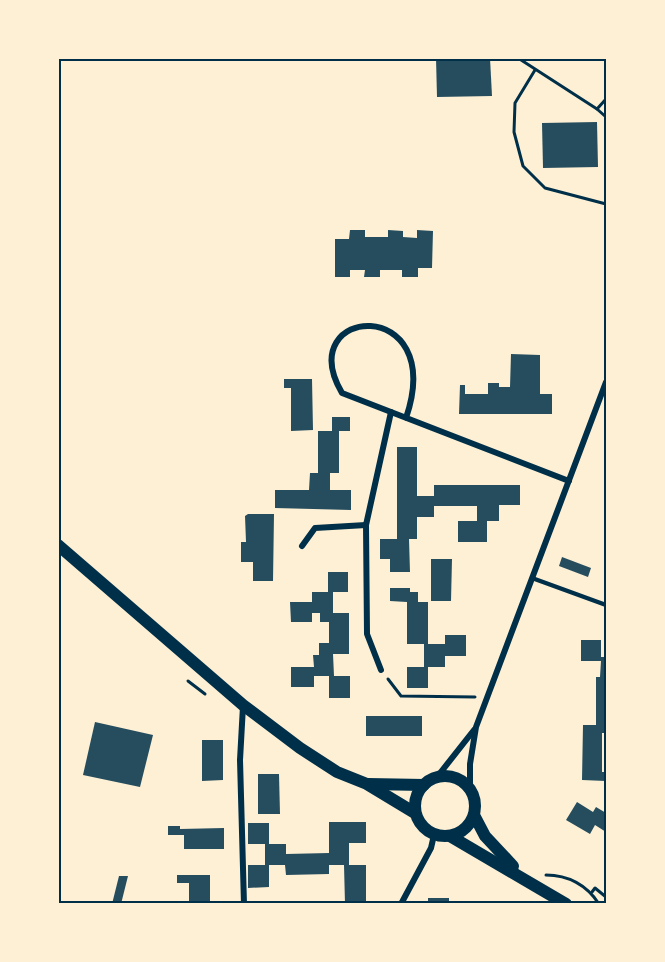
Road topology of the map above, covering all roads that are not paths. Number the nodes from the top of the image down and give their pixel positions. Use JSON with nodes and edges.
{"nodes":[{"id":1,"x":606,"y":382,"type":"edge"},
{"id":2,"x":391,"y":412,"type":"junction"},
{"id":3,"x":406,"y":418,"type":"junction"},
{"id":4,"x":569,"y":481,"type":"junction"},
{"id":5,"x":366,"y":525,"type":"junction"},
{"id":6,"x":58,"y":545,"type":"edge"},
{"id":7,"x":302,"y":546,"type":"dead end"},
{"id":8,"x":532,"y":578,"type":"junction"},
{"id":9,"x":606,"y":604,"type":"edge"},
{"id":10,"x":381,"y":670,"type":"road end"},
{"id":11,"x":243,"y":705,"type":"junction"},
{"id":12,"x":476,"y":727,"type":"junction"},
{"id":13,"x":437,"y":777,"type":"junction"},
{"id":14,"x":367,"y":784,"type":"junction"},
{"id":15,"x":424,"y":785,"type":"junction"},
{"id":16,"x":470,"y":790,"type":"junction"},
{"id":17,"x":415,"y":813,"type":"junction"},
{"id":18,"x":474,"y":815,"type":"junction"},
{"id":19,"x":434,"y":835,"type":"junction"},
{"id":20,"x":450,"y":836,"type":"junction"},
{"id":21,"x":537,"y":879,"type":"junction"},
{"id":22,"x":244,"y":903,"type":"edge"},
{"id":23,"x":401,"y":903,"type":"edge"},
{"id":24,"x":566,"y":903,"type":"edge"}],
"edges":[{"from":1,"to":4,"type":"street"},
{"from":2,"to":3,"type":"street"},
{"from":2,"to":3,"type":"street"},
{"from":2,"to":5,"type":"street"},
{"from":3,"to":4,"type":"street"},
{"from":4,"to":8,"type":"street"},
{"from":5,"to":7,"type":"street"},
{"from":5,"to":10,"type":"street"},
{"from":6,"to":11,"type":"main road"},
{"from":8,"to":9,"type":"lane"},
{"from":8,"to":12,"type":"street"},
{"from":11,"to":14,"type":"main road"},
{"from":11,"to":22,"type":"street"},
{"from":12,"to":13,"type":"street"},
{"from":12,"to":16,"type":"street"},
{"from":13,"to":15,"type":"main road"},
{"from":13,"to":16,"type":"main road"},
{"from":14,"to":15,"type":"main road"},
{"from":14,"to":17,"type":"main road"},
{"from":15,"to":17,"type":"main road"},
{"from":16,"to":18,"type":"main road"},
{"from":17,"to":19,"type":"main road"},
{"from":18,"to":20,"type":"main road"},
{"from":18,"to":21,"type":"main road"},
{"from":19,"to":20,"type":"main road"},
{"from":19,"to":23,"type":"street"},
{"from":20,"to":21,"type":"main road"},
{"from":21,"to":24,"type":"main road"}]}
